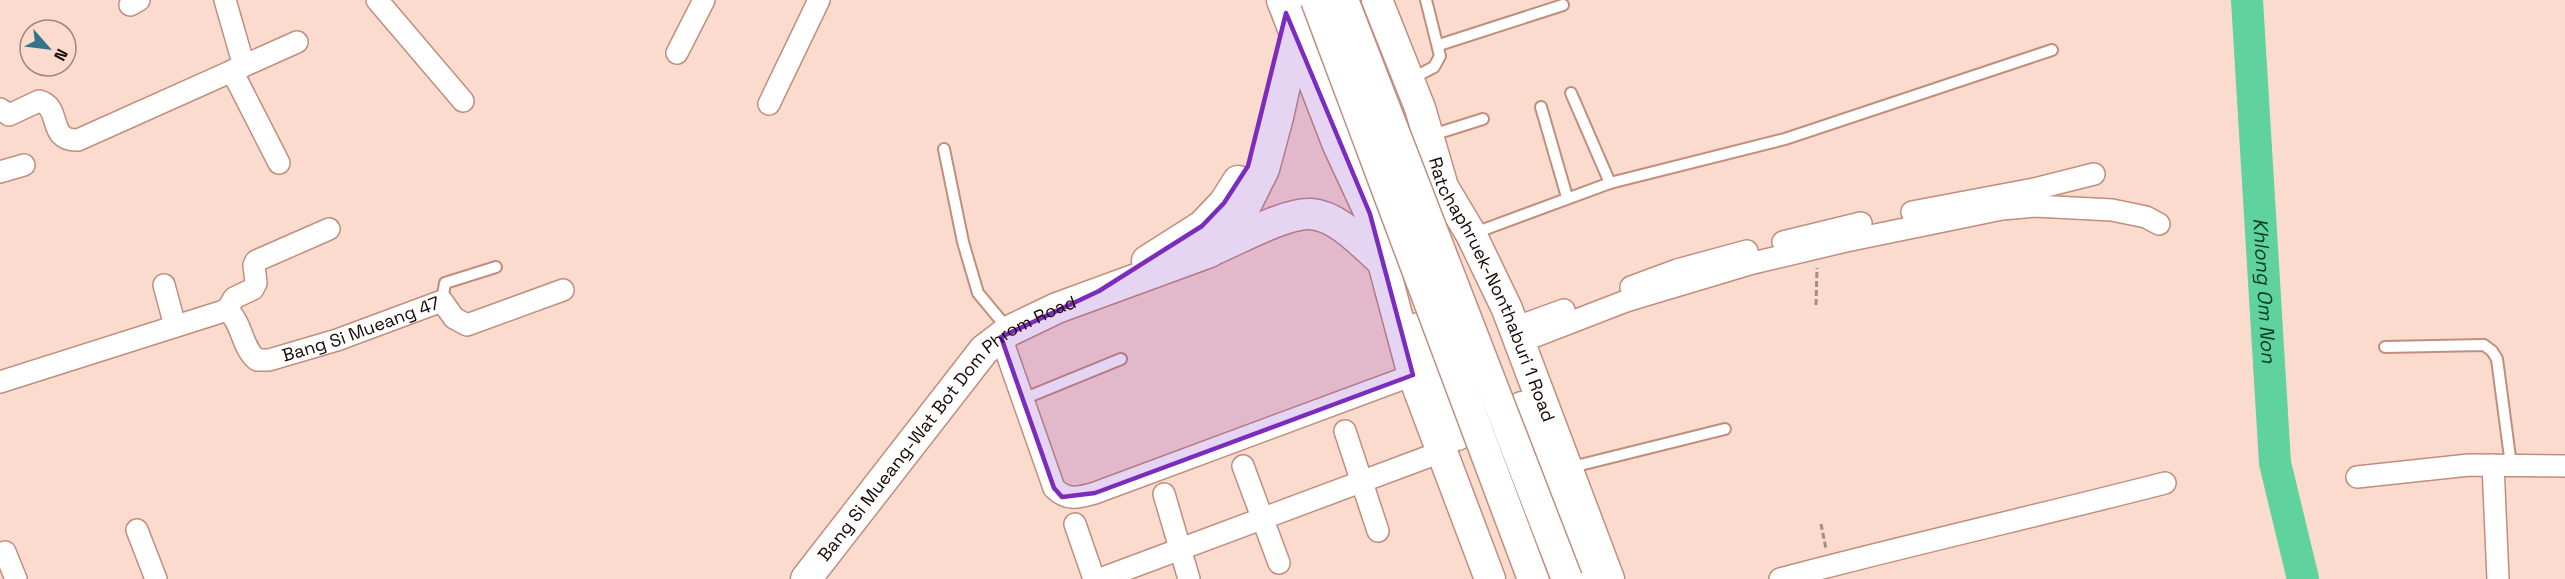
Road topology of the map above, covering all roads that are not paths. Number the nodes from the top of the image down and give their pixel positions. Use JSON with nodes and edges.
{"nodes":[{"id":1,"x":225,"y":0,"type":"edge"},
{"id":2,"x":377,"y":0,"type":"edge"},
{"id":3,"x":704,"y":0,"type":"edge"},
{"id":4,"x":819,"y":0,"type":"edge"},
{"id":5,"x":1342,"y":0,"type":"edge"},
{"id":6,"x":1377,"y":0,"type":"edge"},
{"id":7,"x":1426,"y":0,"type":"edge"},
{"id":8,"x":1563,"y":5,"type":"dead end"},
{"id":9,"x":1297,"y":7,"type":"edge"},
{"id":10,"x":297,"y":42,"type":"dead end"},
{"id":11,"x":1439,"y":45,"type":"junction"},
{"id":12,"x":2052,"y":50,"type":"dead end"},
{"id":13,"x":677,"y":53,"type":"dead end"},
{"id":14,"x":238,"y":68,"type":"junction"},
{"id":15,"x":1406,"y":83,"type":"junction"},
{"id":16,"x":1571,"y":93,"type":"dead end"},
{"id":17,"x":463,"y":102,"type":"dead end"},
{"id":18,"x":769,"y":104,"type":"dead end"},
{"id":19,"x":1541,"y":107,"type":"dead end"},
{"id":20,"x":0,"y":109,"type":"edge"},
{"id":21,"x":1278,"y":117,"type":"junction"},
{"id":22,"x":1483,"y":120,"type":"dead end"},
{"id":23,"x":1330,"y":125,"type":"junction"},
{"id":24,"x":1428,"y":136,"type":"junction"},
{"id":25,"x":944,"y":149,"type":"dead end"},
{"id":26,"x":279,"y":163,"type":"dead end"},
{"id":27,"x":24,"y":165,"type":"dead end"},
{"id":28,"x":0,"y":172,"type":"edge"},
{"id":29,"x":2094,"y":174,"type":"dead end"},
{"id":30,"x":1610,"y":183,"type":"junction"},
{"id":31,"x":1443,"y":187,"type":"junction"},
{"id":32,"x":1567,"y":197,"type":"junction"},
{"id":33,"x":1370,"y":214,"type":"junction"},
{"id":34,"x":2159,"y":224,"type":"dead end"},
{"id":35,"x":329,"y":229,"type":"dead end"},
{"id":36,"x":1471,"y":234,"type":"junction"},
{"id":37,"x":1210,"y":252,"type":"junction"},
{"id":38,"x":1384,"y":263,"type":"junction"},
{"id":39,"x":496,"y":267,"type":"dead end"},
{"id":40,"x":164,"y":285,"type":"dead end"},
{"id":41,"x":563,"y":290,"type":"dead end"},
{"id":42,"x":1099,"y":291,"type":"junction"},
{"id":43,"x":442,"y":301,"type":"junction"},
{"id":44,"x":227,"y":310,"type":"junction"},
{"id":45,"x":175,"y":326,"type":"junction"},
{"id":46,"x":1005,"y":334,"type":"junction"},
{"id":47,"x":1517,"y":335,"type":"junction"},
{"id":48,"x":2385,"y":347,"type":"dead end"},
{"id":49,"x":1121,"y":359,"type":"dead end"},
{"id":50,"x":1413,"y":375,"type":"junction"},
{"id":51,"x":0,"y":382,"type":"edge"},
{"id":52,"x":1023,"y":399,"type":"junction"},
{"id":53,"x":1725,"y":429,"type":"dead end"},
{"id":54,"x":1345,"y":431,"type":"dead end"},
{"id":55,"x":1441,"y":452,"type":"junction"},
{"id":56,"x":2502,"y":465,"type":"junction"},
{"id":57,"x":2565,"y":465,"type":"edge"},
{"id":58,"x":1243,"y":466,"type":"dead end"},
{"id":59,"x":1558,"y":476,"type":"junction"},
{"id":60,"x":2357,"y":477,"type":"dead end"},
{"id":61,"x":1361,"y":482,"type":"junction"},
{"id":62,"x":2165,"y":483,"type":"dead end"},
{"id":63,"x":1164,"y":494,"type":"dead end"},
{"id":64,"x":1263,"y":518,"type":"junction"},
{"id":65,"x":1075,"y":524,"type":"dead end"},
{"id":66,"x":137,"y":530,"type":"dead end"},
{"id":67,"x":1378,"y":531,"type":"dead end"},
{"id":68,"x":1180,"y":549,"type":"junction"},
{"id":69,"x":5,"y":552,"type":"dead end"},
{"id":70,"x":1279,"y":563,"type":"dead end"},
{"id":71,"x":16,"y":579,"type":"edge"},
{"id":72,"x":156,"y":579,"type":"edge"},
{"id":73,"x":806,"y":579,"type":"edge"},
{"id":74,"x":1094,"y":579,"type":"edge"},
{"id":75,"x":1100,"y":579,"type":"edge"},
{"id":76,"x":1189,"y":579,"type":"edge"},
{"id":77,"x":1490,"y":579,"type":"edge"},
{"id":78,"x":1510,"y":579,"type":"edge"},
{"id":79,"x":1533,"y":579,"type":"edge"},
{"id":80,"x":1567,"y":579,"type":"edge"},
{"id":81,"x":1586,"y":579,"type":"edge"},
{"id":82,"x":1609,"y":579,"type":"edge"},
{"id":83,"x":1780,"y":579,"type":"edge"},
{"id":84,"x":2498,"y":579,"type":"edge"}],
"edges":[{"from":1,"to":14,"type":"street"},
{"from":2,"to":17,"type":"street"},
{"from":3,"to":13,"type":"street"},
{"from":4,"to":18,"type":"street"},
{"from":5,"to":80,"type":"street","name":"Ratchaphruek-Nonthaburi 1 Road","bridge":true},
{"from":6,"to":15,"type":"street","name":"Ratchaphruek-Nonthaburi 1 Road"},
{"from":7,"to":11,"type":"lane"},
{"from":8,"to":11,"type":"lane"},
{"from":9,"to":15,"type":"street"},
{"from":9,"to":21,"type":"street"},
{"from":9,"to":23,"type":"street"},
{"from":9,"to":42,"type":"street","name":"Bang Si Mueang-Wat Bot Dom Phrom Road"},
{"from":9,"to":79,"type":"street","bridge":true},
{"from":10,"to":14,"type":"street"},
{"from":11,"to":15,"type":"lane"},
{"from":12,"to":30,"type":"lane"},
{"from":14,"to":20,"type":"street"},
{"from":14,"to":26,"type":"street"},
{"from":15,"to":23,"type":"street"},
{"from":15,"to":24,"type":"street","name":"Ratchaphruek-Nonthaburi 1 Road"},
{"from":16,"to":30,"type":"lane"},
{"from":19,"to":32,"type":"lane"},
{"from":21,"to":23,"type":"street"},
{"from":21,"to":37,"type":"street"},
{"from":22,"to":24,"type":"lane"},
{"from":23,"to":33,"type":"street"},
{"from":24,"to":31,"type":"street","name":"Ratchaphruek-Nonthaburi 1 Road"},
{"from":25,"to":46,"type":"lane"},
{"from":27,"to":28,"type":"street"},
{"from":29,"to":47,"type":"street"},
{"from":30,"to":32,"type":"lane"},
{"from":31,"to":36,"type":"street","name":"Ratchaphruek-Nonthaburi 1 Road"},
{"from":31,"to":59,"type":"street"},
{"from":32,"to":36,"type":"lane"},
{"from":33,"to":38,"type":"street"},
{"from":33,"to":78,"type":"street"},
{"from":34,"to":47,"type":"street"},
{"from":35,"to":44,"type":"street"},
{"from":36,"to":47,"type":"street","name":"Ratchaphruek-Nonthaburi 1 Road"},
{"from":37,"to":38,"type":"street","name":"Bang Si Mueang-Wat Bot Dom Phrom Road"},
{"from":37,"to":42,"type":"street","name":"Bang Si Mueang-Wat Bot Dom Phrom Road"},
{"from":38,"to":50,"type":"street"},
{"from":39,"to":43,"type":"lane"},
{"from":40,"to":45,"type":"street"},
{"from":41,"to":43,"type":"street","name":"Bang Si Mueang 47"},
{"from":42,"to":46,"type":"street","name":"Bang Si Mueang-Wat Bot Dom Phrom Road"},
{"from":43,"to":44,"type":"street","name":"Bang Si Mueang 47"},
{"from":44,"to":45,"type":"street"},
{"from":45,"to":51,"type":"street"},
{"from":46,"to":52,"type":"street"},
{"from":46,"to":73,"type":"street","name":"Bang Si Mueang-Wat Bot Dom Phrom Road"},
{"from":47,"to":59,"type":"street","name":"Ratchaphruek-Nonthaburi 1 Road"},
{"from":48,"to":56,"type":"lane"},
{"from":49,"to":52,"type":"lane"},
{"from":50,"to":52,"type":"street"},
{"from":50,"to":55,"type":"street"},
{"from":53,"to":59,"type":"lane"},
{"from":54,"to":61,"type":"street"},
{"from":55,"to":61,"type":"street"},
{"from":55,"to":77,"type":"street"},
{"from":56,"to":57,"type":"street"},
{"from":56,"to":60,"type":"street"},
{"from":56,"to":84,"type":"street"},
{"from":58,"to":64,"type":"street"},
{"from":59,"to":81,"type":"street"},
{"from":59,"to":82,"type":"street","name":"Ratchaphruek-Nonthaburi 1 Road"},
{"from":61,"to":64,"type":"street"},
{"from":61,"to":67,"type":"street"},
{"from":62,"to":83,"type":"street"},
{"from":63,"to":68,"type":"street"},
{"from":64,"to":68,"type":"street"},
{"from":64,"to":70,"type":"street"},
{"from":65,"to":74,"type":"street"},
{"from":66,"to":72,"type":"street"},
{"from":68,"to":75,"type":"street"},
{"from":68,"to":76,"type":"street"},
{"from":69,"to":71,"type":"street"}]}
